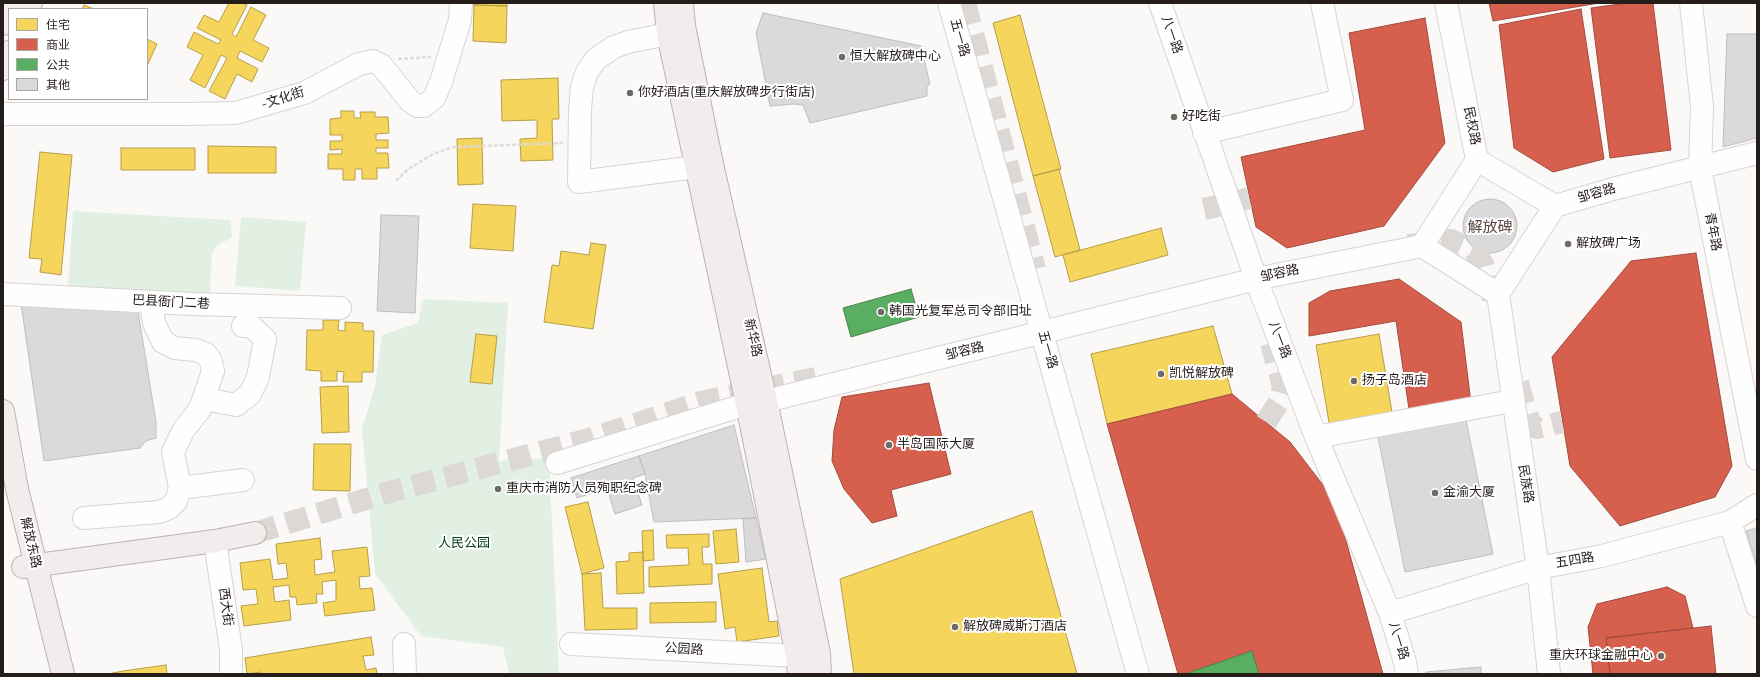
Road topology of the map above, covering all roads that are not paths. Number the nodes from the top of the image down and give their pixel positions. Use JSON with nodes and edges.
{"nodes":[{"id":1,"x":461,"y":3,"type":"edge"},
{"id":2,"x":665,"y":3,"type":"edge"},
{"id":3,"x":682,"y":3,"type":"edge"},
{"id":4,"x":949,"y":3,"type":"edge"},
{"id":5,"x":1160,"y":3,"type":"edge"},
{"id":6,"x":1322,"y":3,"type":"edge"},
{"id":7,"x":1446,"y":3,"type":"edge"},
{"id":8,"x":1691,"y":3,"type":"edge"},
{"id":9,"x":8,"y":14,"type":"edge"},
{"id":10,"x":3,"y":24,"type":"edge"},
{"id":11,"x":668,"y":34,"type":"junction"},
{"id":12,"x":8,"y":55,"type":"edge"},
{"id":13,"x":3,"y":69,"type":"edge"},
{"id":14,"x":3,"y":114,"type":"edge"},
{"id":15,"x":1204,"y":133,"type":"junction"},
{"id":16,"x":1757,"y":153,"type":"edge"},
{"id":17,"x":1477,"y":160,"type":"junction"},
{"id":18,"x":696,"y":167,"type":"junction"},
{"id":19,"x":1700,"y":168,"type":"junction"},
{"id":20,"x":1555,"y":206,"type":"junction"},
{"id":21,"x":1422,"y":246,"type":"junction"},
{"id":22,"x":1256,"y":279,"type":"junction"},
{"id":23,"x":3,"y":294,"type":"edge"},
{"id":24,"x":1498,"y":294,"type":"junction"},
{"id":25,"x":152,"y":302,"type":"junction"},
{"id":26,"x":340,"y":308,"type":"dead end"},
{"id":27,"x":243,"y":326,"type":"dead end"},
{"id":28,"x":1042,"y":333,"type":"junction"},
{"id":29,"x":204,"y":399,"type":"junction"},
{"id":30,"x":1512,"y":402,"type":"junction"},
{"id":31,"x":756,"y":403,"type":"junction"},
{"id":32,"x":3,"y":412,"type":"edge"},
{"id":33,"x":1316,"y":437,"type":"junction"},
{"id":34,"x":1757,"y":459,"type":"edge"},
{"id":35,"x":557,"y":463,"type":"dead end"},
{"id":36,"x":3,"y":474,"type":"edge"},
{"id":37,"x":243,"y":480,"type":"dead end"},
{"id":38,"x":180,"y":488,"type":"junction"},
{"id":39,"x":1757,"y":505,"type":"edge"},
{"id":40,"x":84,"y":518,"type":"dead end"},
{"id":41,"x":1730,"y":522,"type":"junction"},
{"id":42,"x":255,"y":534,"type":"tunnel mouth"},
{"id":43,"x":215,"y":541,"type":"junction"},
{"id":44,"x":29,"y":566,"type":"junction"},
{"id":45,"x":1538,"y":568,"type":"junction"},
{"id":46,"x":1757,"y":606,"type":"edge"},
{"id":47,"x":1390,"y":613,"type":"junction"},
{"id":48,"x":404,"y":644,"type":"dead end"},
{"id":49,"x":571,"y":644,"type":"dead end"},
{"id":50,"x":798,"y":665,"type":"edge"},
{"id":51,"x":51,"y":674,"type":"edge"},
{"id":52,"x":63,"y":674,"type":"edge"},
{"id":53,"x":231,"y":674,"type":"edge"},
{"id":54,"x":405,"y":674,"type":"edge"},
{"id":55,"x":820,"y":674,"type":"edge"},
{"id":56,"x":1138,"y":674,"type":"edge"},
{"id":57,"x":1407,"y":674,"type":"edge"},
{"id":58,"x":1549,"y":674,"type":"edge"}],
"edges":[{"from":1,"to":14,"type":"street","name":"-文化街"},
{"from":2,"to":11,"type":"main road","name":"新华路"},
{"from":3,"to":31,"type":"main road","name":"新华路"},
{"from":4,"to":28,"type":"street","name":"五一路"},
{"from":5,"to":15,"type":"street","name":"八一路"},
{"from":6,"to":15,"type":"street"},
{"from":7,"to":17,"type":"street","name":"民权路"},
{"from":8,"to":19,"type":"street","name":"青年路"},
{"from":9,"to":10,"type":"main road"},
{"from":11,"to":18,"type":"main road","name":"新华路"},
{"from":11,"to":18,"type":"street"},
{"from":12,"to":13,"type":"main road"},
{"from":15,"to":22,"type":"street","name":"八一路"},
{"from":16,"to":19,"type":"street","name":"邹容路"},
{"from":17,"to":20,"type":"street","name":"民权路"},
{"from":17,"to":21,"type":"street"},
{"from":18,"to":31,"type":"main road","name":"新华路"},
{"from":19,"to":20,"type":"street","name":"邹容路"},
{"from":19,"to":34,"type":"street","name":"青年路"},
{"from":20,"to":24,"type":"street"},
{"from":21,"to":22,"type":"street","name":"邹容路"},
{"from":21,"to":24,"type":"street"},
{"from":22,"to":28,"type":"street","name":"邹容路"},
{"from":22,"to":33,"type":"street","name":"八一路"},
{"from":23,"to":25,"type":"street","name":"巴县衙门二巷"},
{"from":24,"to":30,"type":"street","name":"民族路"},
{"from":25,"to":26,"type":"street","name":"巴县衙门二巷"},
{"from":25,"to":29,"type":"street"},
{"from":27,"to":29,"type":"street"},
{"from":28,"to":31,"type":"street","name":"邹容路"},
{"from":28,"to":56,"type":"street","name":"五一路"},
{"from":29,"to":38,"type":"street"},
{"from":30,"to":33,"type":"street"},
{"from":30,"to":45,"type":"street","name":"民族路"},
{"from":31,"to":35,"type":"street"},
{"from":31,"to":50,"type":"main road","name":"新华路"},
{"from":31,"to":55,"type":"main road","name":"新华路"},
{"from":32,"to":44,"type":"main road","name":"解放东路"},
{"from":33,"to":47,"type":"street","name":"八一路"},
{"from":36,"to":44,"type":"main road","name":"解放东路"},
{"from":37,"to":38,"type":"street"},
{"from":38,"to":40,"type":"street"},
{"from":39,"to":41,"type":"street","name":"五四路"},
{"from":41,"to":45,"type":"street","name":"五四路"},
{"from":41,"to":46,"type":"street"},
{"from":42,"to":43,"type":"main road"},
{"from":43,"to":44,"type":"main road"},
{"from":43,"to":53,"type":"street","name":"西大街"},
{"from":44,"to":51,"type":"main road","name":"解放东路"},
{"from":44,"to":52,"type":"main road","name":"解放东路"},
{"from":45,"to":47,"type":"street","name":"五四路"},
{"from":45,"to":58,"type":"street","name":"民族路"},
{"from":47,"to":57,"type":"street","name":"八一路"},
{"from":48,"to":54,"type":"street"},
{"from":49,"to":50,"type":"street","name":"公园路"}]}
